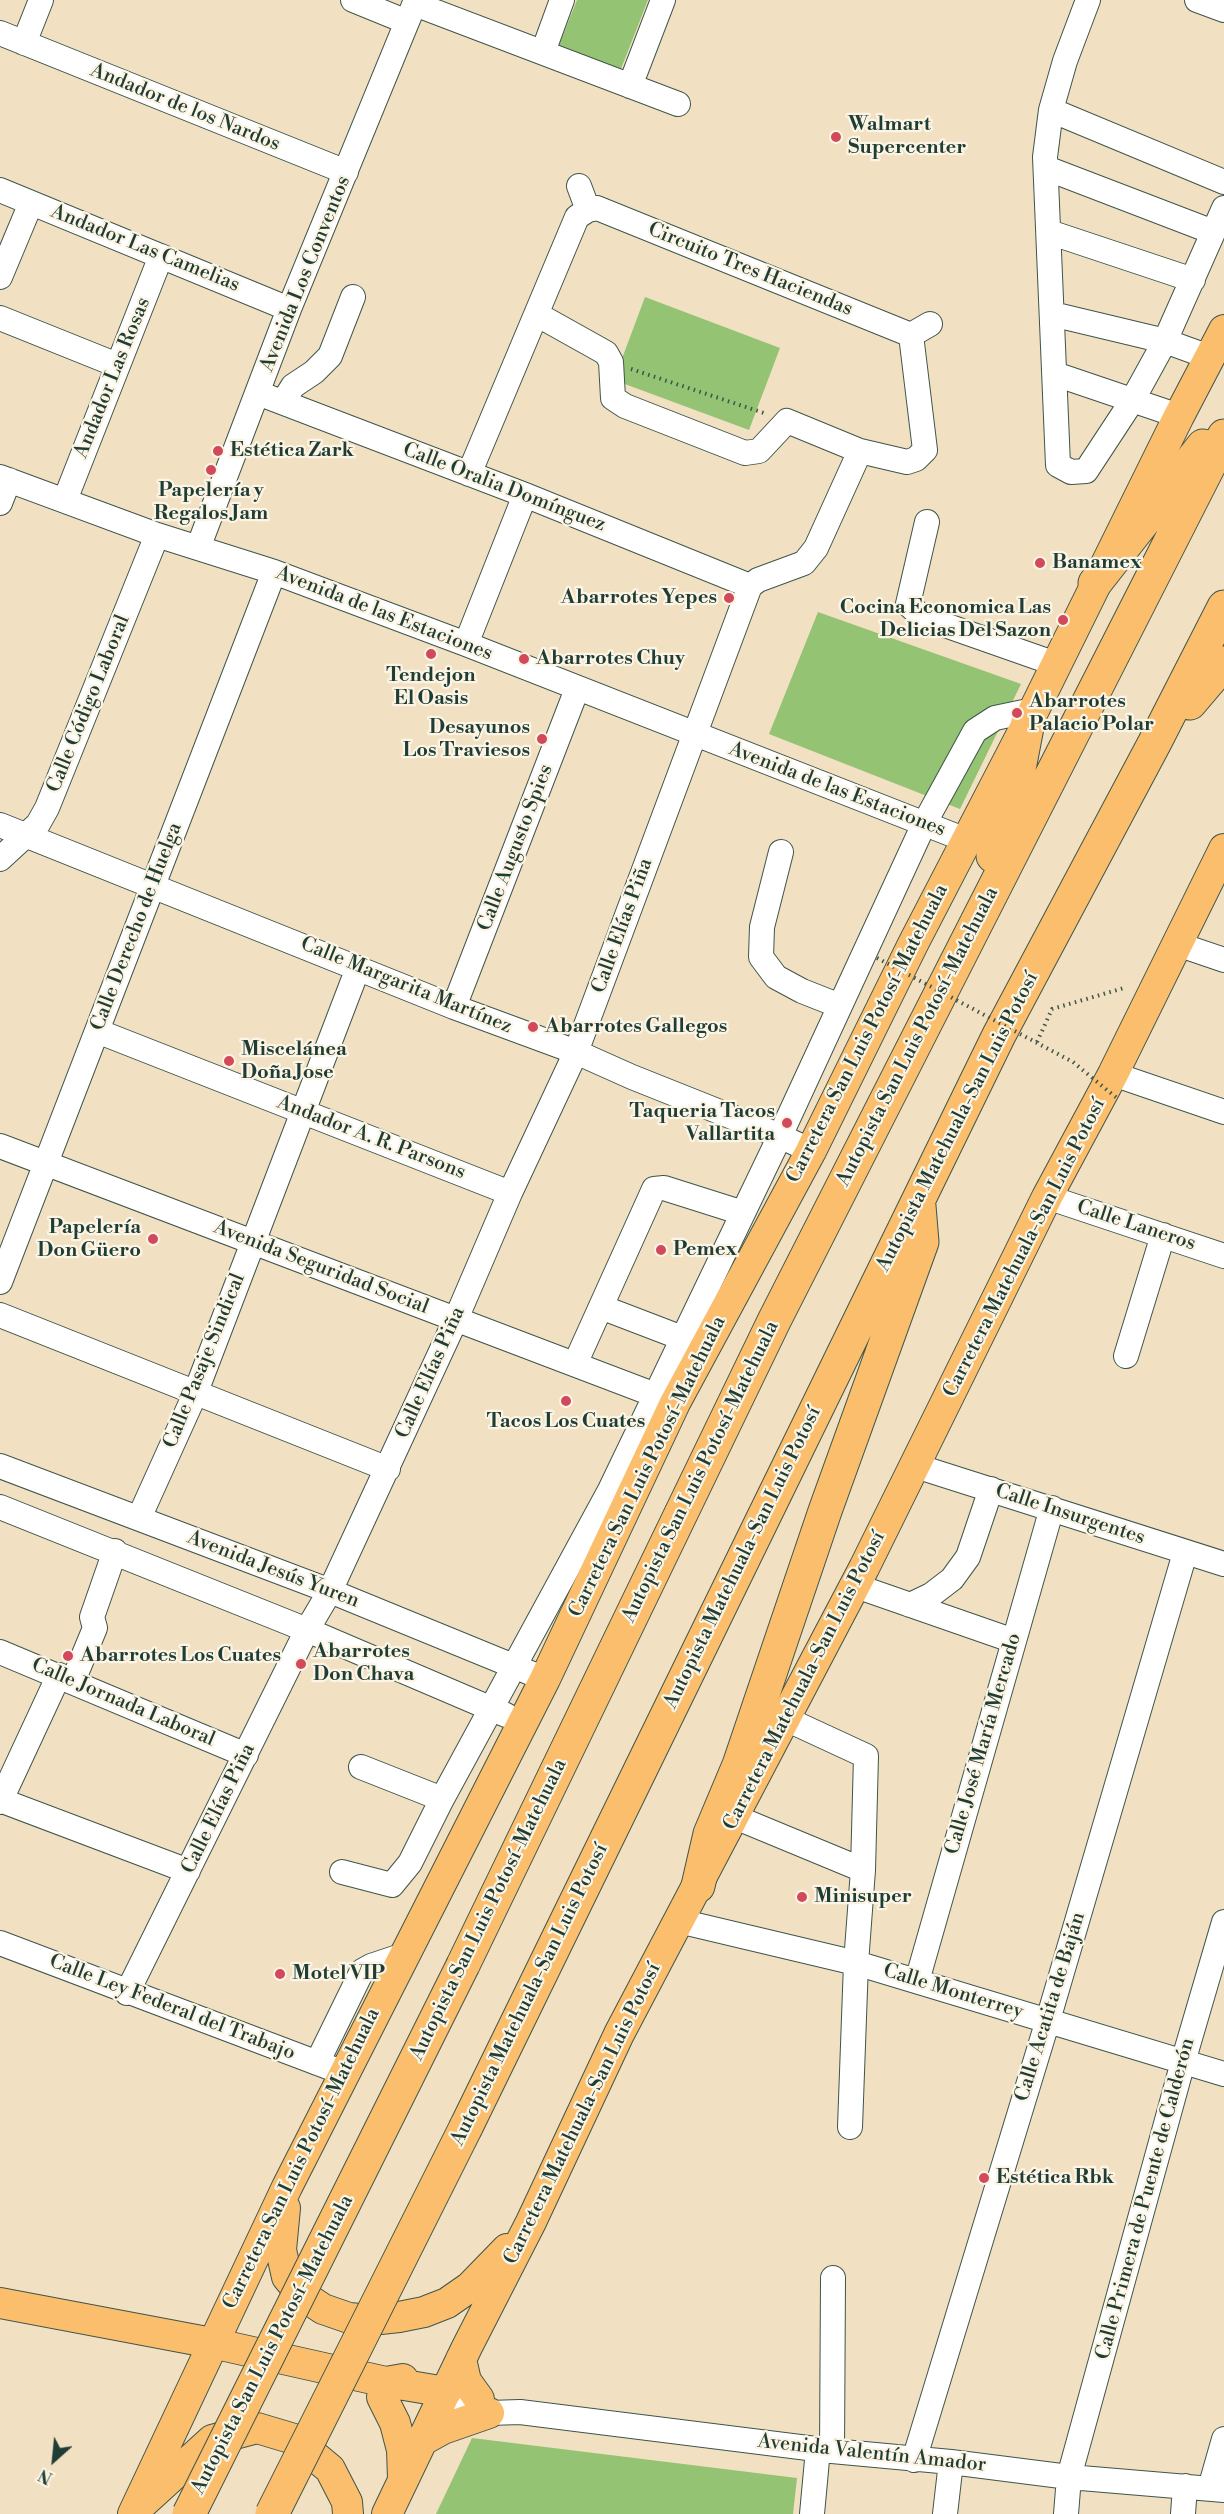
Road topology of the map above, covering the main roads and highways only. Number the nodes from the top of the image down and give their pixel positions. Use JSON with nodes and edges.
{"nodes":[{"id":1,"x":1224,"y":330,"type":"edge"},
{"id":2,"x":1224,"y":419,"type":"edge"},
{"id":3,"x":1224,"y":436,"type":"edge"},
{"id":4,"x":1095,"y":583,"type":"junction"},
{"id":5,"x":1224,"y":607,"type":"edge"},
{"id":6,"x":1224,"y":663,"type":"edge"},
{"id":7,"x":1031,"y":716,"type":"junction"},
{"id":8,"x":1155,"y":742,"type":"junction"},
{"id":9,"x":1220,"y":866,"type":"edge"},
{"id":10,"x":965,"y":945,"type":"junction"},
{"id":11,"x":919,"y":1198,"type":"junction"},
{"id":12,"x":610,"y":1490,"type":"road end"},
{"id":13,"x":612,"y":1535,"type":"junction"},
{"id":14,"x":698,"y":1886,"type":"junction"},
{"id":15,"x":287,"y":2187,"type":"junction"},
{"id":16,"x":531,"y":2222,"type":"junction"},
{"id":17,"x":0,"y":2303,"type":"edge"},
{"id":18,"x":0,"y":2324,"type":"edge"},
{"id":19,"x":208,"y":2352,"type":"junction"},
{"id":20,"x":464,"y":2353,"type":"junction"},
{"id":21,"x":384,"y":2390,"type":"junction"},
{"id":22,"x":443,"y":2399,"type":"junction"},
{"id":23,"x":423,"y":2440,"type":"junction"},
{"id":24,"x":403,"y":2479,"type":"junction"},
{"id":25,"x":133,"y":2513,"type":"edge"},
{"id":26,"x":189,"y":2514,"type":"edge"},
{"id":27,"x":272,"y":2514,"type":"edge"},
{"id":28,"x":348,"y":2514,"type":"edge"},
{"id":29,"x":387,"y":2514,"type":"edge"}],
"edges":[{"from":1,"to":4,"type":"main road","name":"Carretera San Luis Potosí-Matehuala"},
{"from":2,"to":4,"type":"highway"},
{"from":3,"to":10,"type":"highway","name":"Autopista San Luis Potosí-Matehuala"},
{"from":4,"to":7,"type":"main road","name":"Carretera San Luis Potosí-Matehuala"},
{"from":5,"to":8,"type":"highway","name":"Autopista Matehuala-San Luis Potosí"},
{"from":6,"to":8,"type":"highway"},
{"from":7,"to":10,"type":"highway"},
{"from":7,"to":13,"type":"main road","name":"Carretera San Luis Potosí-Matehuala"},
{"from":8,"to":11,"type":"highway","name":"Autopista Matehuala-San Luis Potosí"},
{"from":9,"to":14,"type":"main road","name":"Carretera Matehuala-San Luis Potosí"},
{"from":10,"to":26,"type":"highway","name":"Autopista San Luis Potosí-Matehuala","bridge":true},
{"from":11,"to":14,"type":"highway"},
{"from":11,"to":27,"type":"highway","name":"Autopista Matehuala-San Luis Potosí","bridge":true},
{"from":12,"to":13,"type":"main road"},
{"from":13,"to":15,"type":"main road","name":"Carretera San Luis Potosí-Matehuala"},
{"from":14,"to":16,"type":"main road","name":"Carretera Matehuala-San Luis Potosí"},
{"from":15,"to":16,"type":"main road"},
{"from":15,"to":19,"type":"main road","name":"Carretera San Luis Potosí-Matehuala"},
{"from":16,"to":20,"type":"main road","name":"Carretera Matehuala-San Luis Potosí"},
{"from":17,"to":19,"type":"main road","name":"Avenida Valentín Amador"},
{"from":18,"to":19,"type":"main road","name":"Avenida Valentín Amador"},
{"from":19,"to":21,"type":"main road","name":"Avenida Valentín Amador"},
{"from":19,"to":25,"type":"main road","name":"Carretera San Luis Potosí-Matehuala"},
{"from":20,"to":21,"type":"main road"},
{"from":20,"to":22,"type":"main road","name":"Carretera Matehuala-San Luis Potosí"},
{"from":20,"to":23,"type":"main road"},
{"from":21,"to":22,"type":"main road","name":"Avenida Valentín Amador"},
{"from":21,"to":24,"type":"main road"},
{"from":22,"to":23,"type":"main road","name":"Carretera Matehuala-San Luis Potosí"},
{"from":23,"to":24,"type":"main road","name":"Carretera Matehuala-San Luis Potosí"},
{"from":24,"to":29,"type":"main road","name":"Carretera Matehuala-San Luis Potosí"},
{"from":25,"to":28,"type":"main road"}]}
